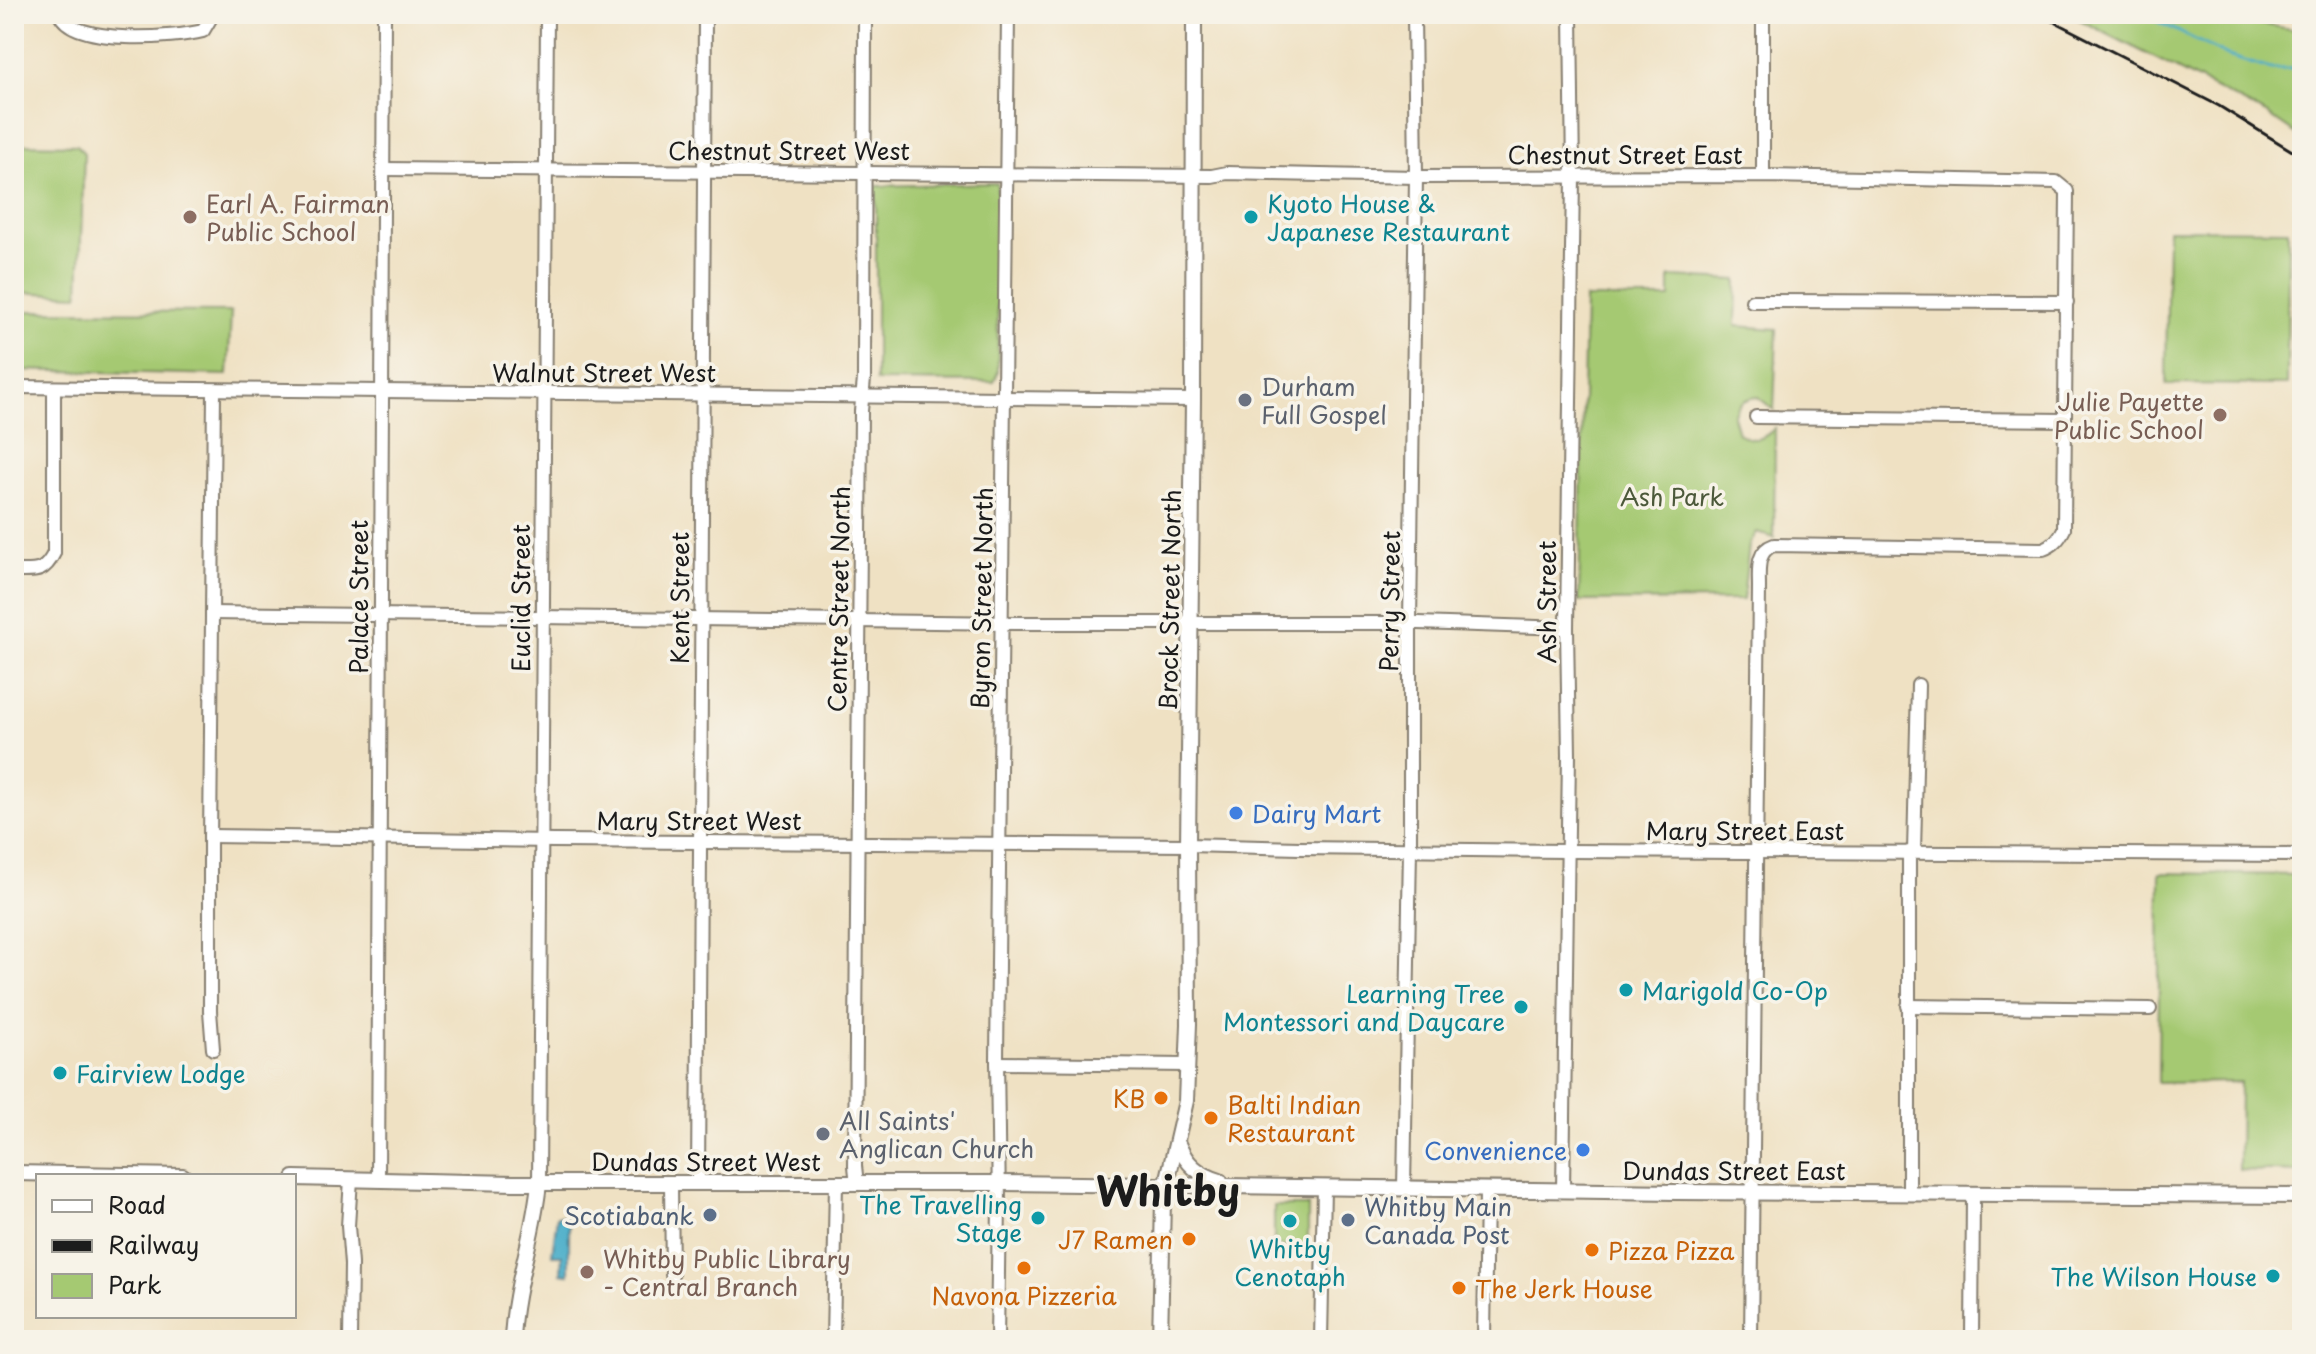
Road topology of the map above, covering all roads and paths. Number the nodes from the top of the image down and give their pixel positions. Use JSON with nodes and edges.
{"nodes":[{"id":1,"x":60,"y":14,"type":"edge"},
{"id":2,"x":213,"y":14,"type":"edge"},
{"id":3,"x":384,"y":14,"type":"edge"},
{"id":4,"x":547,"y":14,"type":"edge"},
{"id":5,"x":705,"y":14,"type":"edge"},
{"id":6,"x":865,"y":14,"type":"edge"},
{"id":7,"x":1008,"y":14,"type":"edge"},
{"id":8,"x":1194,"y":14,"type":"edge"},
{"id":9,"x":1414,"y":14,"type":"edge"},
{"id":10,"x":1571,"y":14,"type":"edge"},
{"id":11,"x":1763,"y":14,"type":"edge"},
{"id":12,"x":384,"y":169,"type":"junction"},
{"id":13,"x":545,"y":170,"type":"junction"},
{"id":14,"x":704,"y":172,"type":"junction"},
{"id":15,"x":864,"y":173,"type":"junction"},
{"id":16,"x":1007,"y":174,"type":"junction"},
{"id":17,"x":1194,"y":176,"type":"junction"},
{"id":18,"x":1573,"y":176,"type":"junction"},
{"id":19,"x":1763,"y":176,"type":"junction"},
{"id":20,"x":1416,"y":177,"type":"junction"},
{"id":21,"x":1752,"y":301,"type":"dead end"},
{"id":22,"x":2067,"y":302,"type":"junction"},
{"id":23,"x":14,"y":387,"type":"edge"},
{"id":24,"x":54,"y":388,"type":"junction"},
{"id":25,"x":214,"y":390,"type":"junction"},
{"id":26,"x":382,"y":392,"type":"junction"},
{"id":27,"x":544,"y":395,"type":"junction"},
{"id":28,"x":703,"y":395,"type":"junction"},
{"id":29,"x":863,"y":397,"type":"junction"},
{"id":30,"x":1005,"y":398,"type":"junction"},
{"id":31,"x":1193,"y":400,"type":"junction"},
{"id":32,"x":1756,"y":417,"type":"dead end"},
{"id":33,"x":2063,"y":420,"type":"junction"},
{"id":34,"x":14,"y":571,"type":"edge"},
{"id":35,"x":212,"y":613,"type":"junction"},
{"id":36,"x":380,"y":614,"type":"junction"},
{"id":37,"x":542,"y":616,"type":"junction"},
{"id":38,"x":701,"y":618,"type":"junction"},
{"id":39,"x":859,"y":621,"type":"junction"},
{"id":40,"x":1003,"y":623,"type":"junction"},
{"id":41,"x":1410,"y":623,"type":"junction"},
{"id":42,"x":1191,"y":624,"type":"junction"},
{"id":43,"x":1567,"y":628,"type":"junction"},
{"id":44,"x":1918,"y":685,"type":"dead end"},
{"id":45,"x":210,"y":836,"type":"junction"},
{"id":46,"x":379,"y":838,"type":"junction"},
{"id":47,"x":542,"y":841,"type":"junction"},
{"id":48,"x":700,"y":841,"type":"junction"},
{"id":49,"x":858,"y":844,"type":"junction"},
{"id":50,"x":1001,"y":845,"type":"junction"},
{"id":51,"x":1188,"y":845,"type":"junction"},
{"id":52,"x":1410,"y":849,"type":"junction"},
{"id":53,"x":1566,"y":851,"type":"junction"},
{"id":54,"x":1756,"y":851,"type":"junction"},
{"id":55,"x":1912,"y":852,"type":"junction"},
{"id":56,"x":2302,"y":855,"type":"edge"},
{"id":57,"x":1908,"y":1006,"type":"junction"},
{"id":58,"x":2150,"y":1009,"type":"dead end"},
{"id":59,"x":213,"y":1049,"type":"dead end"},
{"id":60,"x":997,"y":1063,"type":"junction"},
{"id":61,"x":1187,"y":1065,"type":"junction"},
{"id":62,"x":1178,"y":1144,"type":"junction"},
{"id":63,"x":14,"y":1173,"type":"edge"},
{"id":64,"x":70,"y":1174,"type":"edge"},
{"id":65,"x":296,"y":1178,"type":"edge"},
{"id":66,"x":351,"y":1179,"type":"junction"},
{"id":67,"x":378,"y":1180,"type":"junction"},
{"id":68,"x":539,"y":1183,"type":"junction"},
{"id":69,"x":671,"y":1183,"type":"junction"},
{"id":70,"x":698,"y":1183,"type":"junction"},
{"id":71,"x":836,"y":1183,"type":"junction"},
{"id":72,"x":999,"y":1183,"type":"junction"},
{"id":73,"x":857,"y":1184,"type":"junction"},
{"id":74,"x":1165,"y":1185,"type":"junction"},
{"id":75,"x":1234,"y":1185,"type":"junction"},
{"id":76,"x":1324,"y":1187,"type":"junction"},
{"id":77,"x":1404,"y":1188,"type":"junction"},
{"id":78,"x":1486,"y":1189,"type":"junction"},
{"id":79,"x":1563,"y":1190,"type":"junction"},
{"id":80,"x":1753,"y":1192,"type":"junction"},
{"id":81,"x":1909,"y":1193,"type":"junction"},
{"id":82,"x":1973,"y":1194,"type":"junction"},
{"id":83,"x":2302,"y":1196,"type":"edge"},
{"id":84,"x":672,"y":1275,"type":"dead end"},
{"id":85,"x":350,"y":1340,"type":"edge"},
{"id":86,"x":512,"y":1340,"type":"edge"},
{"id":87,"x":833,"y":1340,"type":"edge"},
{"id":88,"x":997,"y":1340,"type":"edge"},
{"id":89,"x":1160,"y":1340,"type":"edge"},
{"id":90,"x":1321,"y":1340,"type":"edge"},
{"id":91,"x":1484,"y":1340,"type":"edge"},
{"id":92,"x":1751,"y":1340,"type":"edge"},
{"id":93,"x":1972,"y":1340,"type":"edge"}],
"edges":[{"from":1,"to":2,"type":"street"},
{"from":3,"to":12,"type":"street","name":"Palace Street"},
{"from":4,"to":13,"type":"street","name":"Euclid Street"},
{"from":5,"to":14,"type":"street","name":"Kent Street"},
{"from":6,"to":15,"type":"street","name":"Centre Street North"},
{"from":7,"to":16,"type":"street","name":"Byron Street North"},
{"from":8,"to":17,"type":"main road","name":"Brock Street North"},
{"from":9,"to":20,"type":"street","name":"Perry Street"},
{"from":10,"to":18,"type":"street","name":"Ash Street"},
{"from":11,"to":19,"type":"street"},
{"from":12,"to":13,"type":"street","name":"Chestnut Street West"},
{"from":12,"to":26,"type":"street","name":"Palace Street"},
{"from":13,"to":14,"type":"street","name":"Chestnut Street West"},
{"from":13,"to":27,"type":"street","name":"Euclid Street"},
{"from":14,"to":15,"type":"street","name":"Chestnut Street West"},
{"from":14,"to":28,"type":"street","name":"Kent Street"},
{"from":15,"to":16,"type":"street","name":"Chestnut Street West"},
{"from":15,"to":29,"type":"street","name":"Centre Street North"},
{"from":16,"to":17,"type":"street","name":"Chestnut Street West"},
{"from":16,"to":30,"type":"street","name":"Byron Street North"},
{"from":17,"to":20,"type":"street","name":"Chestnut Street East"},
{"from":17,"to":31,"type":"main road","name":"Brock Street North"},
{"from":18,"to":19,"type":"street","name":"Chestnut Street East"},
{"from":18,"to":20,"type":"street","name":"Chestnut Street East"},
{"from":18,"to":43,"type":"street","name":"Ash Street"},
{"from":19,"to":22,"type":"street","name":"Chestnut Street East"},
{"from":20,"to":41,"type":"street","name":"Perry Street"},
{"from":21,"to":22,"type":"street"},
{"from":22,"to":33,"type":"street"},
{"from":23,"to":24,"type":"street","name":"Walnut Street West"},
{"from":24,"to":25,"type":"street","name":"Walnut Street West"},
{"from":24,"to":34,"type":"street"},
{"from":25,"to":26,"type":"street","name":"Walnut Street West"},
{"from":25,"to":35,"type":"street"},
{"from":26,"to":27,"type":"street","name":"Walnut Street West"},
{"from":26,"to":36,"type":"street","name":"Palace Street"},
{"from":27,"to":28,"type":"street","name":"Walnut Street West"},
{"from":27,"to":37,"type":"street","name":"Euclid Street"},
{"from":28,"to":29,"type":"street","name":"Walnut Street West"},
{"from":28,"to":38,"type":"street","name":"Kent Street"},
{"from":29,"to":30,"type":"street","name":"Walnut Street West"},
{"from":29,"to":39,"type":"street","name":"Centre Street North"},
{"from":30,"to":31,"type":"street","name":"Walnut Street West"},
{"from":30,"to":40,"type":"street","name":"Byron Street North"},
{"from":31,"to":42,"type":"main road","name":"Brock Street North"},
{"from":32,"to":33,"type":"street"},
{"from":33,"to":54,"type":"street"},
{"from":35,"to":36,"type":"street"},
{"from":35,"to":45,"type":"street"},
{"from":36,"to":37,"type":"street"},
{"from":36,"to":46,"type":"street","name":"Palace Street"},
{"from":37,"to":38,"type":"street"},
{"from":37,"to":47,"type":"street","name":"Euclid Street"},
{"from":38,"to":39,"type":"street"},
{"from":38,"to":48,"type":"street","name":"Kent Street"},
{"from":39,"to":40,"type":"street"},
{"from":39,"to":49,"type":"street","name":"Centre Street North"},
{"from":40,"to":42,"type":"street"},
{"from":40,"to":50,"type":"street","name":"Byron Street North"},
{"from":41,"to":42,"type":"street"},
{"from":41,"to":43,"type":"street"},
{"from":41,"to":52,"type":"street","name":"Perry Street"},
{"from":42,"to":51,"type":"main road","name":"Brock Street North"},
{"from":43,"to":53,"type":"street","name":"Ash Street"},
{"from":44,"to":55,"type":"street"},
{"from":45,"to":46,"type":"street","name":"Mary Street West"},
{"from":45,"to":59,"type":"street"},
{"from":46,"to":47,"type":"street","name":"Mary Street West"},
{"from":46,"to":67,"type":"street","name":"Palace Street"},
{"from":47,"to":48,"type":"street","name":"Mary Street West"},
{"from":47,"to":68,"type":"street","name":"Euclid Street"},
{"from":48,"to":49,"type":"street","name":"Mary Street West"},
{"from":48,"to":70,"type":"street","name":"Kent Street"},
{"from":49,"to":50,"type":"street","name":"Mary Street West"},
{"from":49,"to":73,"type":"street","name":"Centre Street North"},
{"from":50,"to":51,"type":"street","name":"Mary Street West"},
{"from":50,"to":60,"type":"street","name":"Byron Street North"},
{"from":51,"to":52,"type":"street","name":"Mary Street East"},
{"from":51,"to":61,"type":"main road","name":"Brock Street North"},
{"from":52,"to":53,"type":"street","name":"Mary Street East"},
{"from":52,"to":77,"type":"street","name":"Perry Street"},
{"from":53,"to":54,"type":"street","name":"Mary Street East"},
{"from":53,"to":79,"type":"street","name":"Ash Street"},
{"from":54,"to":55,"type":"street","name":"Mary Street East"},
{"from":54,"to":80,"type":"street"},
{"from":55,"to":56,"type":"street","name":"Mary Street East"},
{"from":55,"to":57,"type":"street"},
{"from":57,"to":58,"type":"street"},
{"from":57,"to":81,"type":"street"},
{"from":60,"to":61,"type":"street"},
{"from":60,"to":72,"type":"street","name":"Byron Street North"},
{"from":61,"to":62,"type":"main road","name":"Brock Street North"},
{"from":62,"to":74,"type":"main road","name":"Brock Street North"},
{"from":62,"to":75,"type":"main road"},
{"from":63,"to":64,"type":"main road"},
{"from":65,"to":66,"type":"main road","name":"Dundas Street West"},
{"from":66,"to":67,"type":"main road","name":"Dundas Street West"},
{"from":66,"to":85,"type":"street"},
{"from":67,"to":68,"type":"main road","name":"Dundas Street West"},
{"from":68,"to":69,"type":"main road","name":"Dundas Street West"},
{"from":68,"to":86,"type":"main road"},
{"from":69,"to":70,"type":"main road","name":"Dundas Street West"},
{"from":69,"to":84,"type":"street"},
{"from":70,"to":71,"type":"main road","name":"Dundas Street West"},
{"from":71,"to":73,"type":"main road","name":"Dundas Street West"},
{"from":71,"to":87,"type":"street"},
{"from":72,"to":73,"type":"main road","name":"Dundas Street West"},
{"from":72,"to":74,"type":"main road","name":"Dundas Street West"},
{"from":72,"to":88,"type":"street","name":"Byron Street North"},
{"from":74,"to":75,"type":"main road","name":"Dundas Street East"},
{"from":74,"to":89,"type":"main road","name":"Brock Street North"},
{"from":75,"to":76,"type":"main road","name":"Dundas Street East"},
{"from":76,"to":77,"type":"main road","name":"Dundas Street East"},
{"from":76,"to":90,"type":"street"},
{"from":77,"to":78,"type":"main road","name":"Dundas Street East"},
{"from":78,"to":79,"type":"main road","name":"Dundas Street East"},
{"from":78,"to":91,"type":"street"},
{"from":79,"to":80,"type":"main road","name":"Dundas Street East"},
{"from":80,"to":81,"type":"main road","name":"Dundas Street East"},
{"from":80,"to":92,"type":"street"},
{"from":81,"to":82,"type":"main road","name":"Dundas Street East"},
{"from":82,"to":83,"type":"main road","name":"Dundas Street East"},
{"from":82,"to":93,"type":"street"}]}
